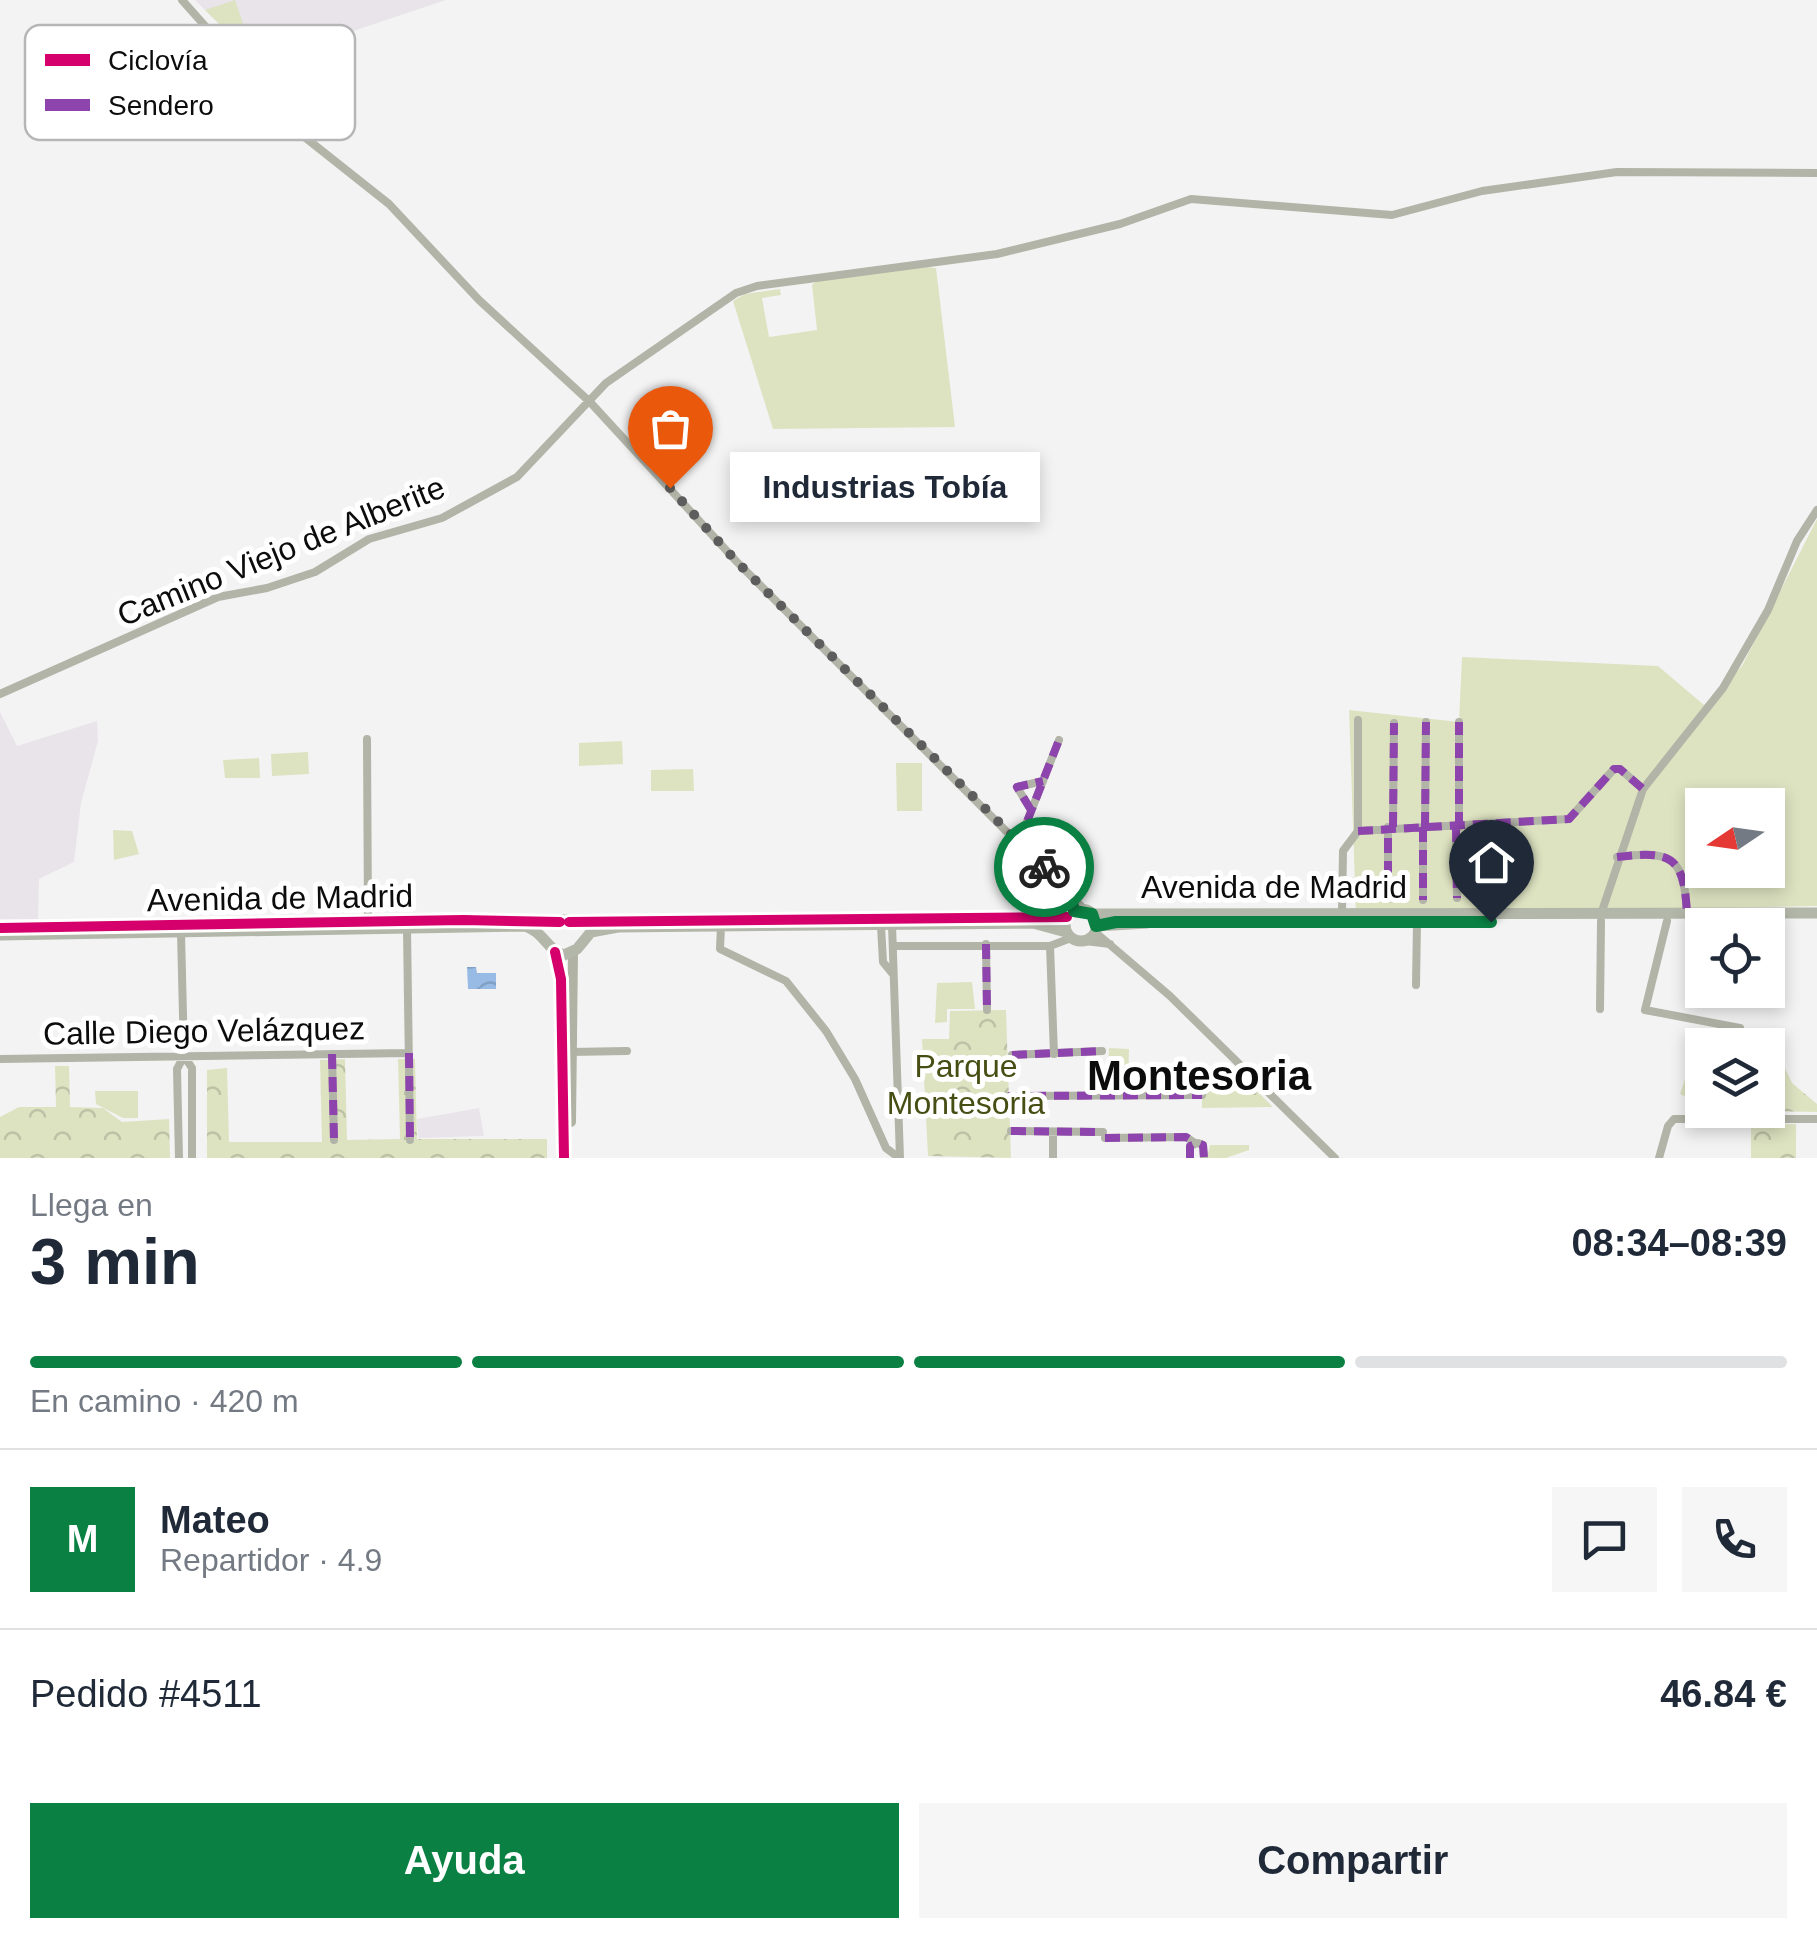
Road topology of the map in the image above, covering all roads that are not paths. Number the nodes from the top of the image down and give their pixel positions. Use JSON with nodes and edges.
{"nodes":[{"id":1,"x":182,"y":0,"type":"edge"},
{"id":2,"x":205,"y":25,"type":"edge"},
{"id":3,"x":308,"y":140,"type":"edge"},
{"id":4,"x":1817,"y":173,"type":"edge"},
{"id":5,"x":590,"y":402,"type":"junction"},
{"id":6,"x":1817,"y":510,"type":"edge"},
{"id":7,"x":0,"y":694,"type":"edge"},
{"id":8,"x":1358,"y":720,"type":"dead end"},
{"id":9,"x":1394,"y":722,"type":"dead end"},
{"id":10,"x":1426,"y":722,"type":"dead end"},
{"id":11,"x":1459,"y":722,"type":"dead end"},
{"id":12,"x":366,"y":739,"type":"dead end"},
{"id":13,"x":1059,"y":740,"type":"dead end"},
{"id":14,"x":1043,"y":781,"type":"junction"},
{"id":15,"x":1643,"y":789,"type":"junction"},
{"id":16,"x":1032,"y":810,"type":"junction"},
{"id":17,"x":1391,"y":827,"type":"junction"},
{"id":18,"x":1424,"y":827,"type":"junction"},
{"id":19,"x":1458,"y":827,"type":"junction"},
{"id":20,"x":1358,"y":831,"type":"junction"},
{"id":21,"x":1019,"y":842,"type":"junction"},
{"id":22,"x":1617,"y":857,"type":"junction"},
{"id":23,"x":1456,"y":898,"type":"dead end"},
{"id":24,"x":1388,"y":899,"type":"dead end"},
{"id":25,"x":1423,"y":900,"type":"dead end"},
{"id":26,"x":1687,"y":908,"type":"edge"},
{"id":27,"x":1079,"y":913,"type":"junction"},
{"id":28,"x":1342,"y":914,"type":"junction"},
{"id":29,"x":1685,"y":914,"type":"edge"},
{"id":30,"x":1785,"y":916,"type":"edge"},
{"id":31,"x":1817,"y":917,"type":"edge"},
{"id":32,"x":1601,"y":918,"type":"junction"},
{"id":33,"x":1667,"y":921,"type":"junction"},
{"id":34,"x":368,"y":922,"type":"junction"},
{"id":35,"x":564,"y":922,"type":"junction"},
{"id":36,"x":1123,"y":922,"type":"junction"},
{"id":37,"x":1418,"y":922,"type":"junction"},
{"id":38,"x":721,"y":926,"type":"junction"},
{"id":39,"x":886,"y":926,"type":"junction"},
{"id":40,"x":408,"y":929,"type":"junction"},
{"id":41,"x":0,"y":932,"type":"edge"},
{"id":42,"x":181,"y":933,"type":"junction"},
{"id":43,"x":1083,"y":934,"type":"junction"},
{"id":44,"x":581,"y":940,"type":"junction"},
{"id":45,"x":986,"y":944,"type":"junction"},
{"id":46,"x":1114,"y":945,"type":"junction"},
{"id":47,"x":551,"y":946,"type":"junction"},
{"id":48,"x":893,"y":946,"type":"junction"},
{"id":49,"x":1050,"y":946,"type":"junction"},
{"id":50,"x":573,"y":953,"type":"junction"},
{"id":51,"x":893,"y":974,"type":"junction"},
{"id":52,"x":1416,"y":984,"type":"dead end"},
{"id":53,"x":1600,"y":1009,"type":"dead end"},
{"id":54,"x":987,"y":1010,"type":"dead end"},
{"id":55,"x":1740,"y":1028,"type":"dead end"},
{"id":56,"x":627,"y":1051,"type":"dead end"},
{"id":57,"x":1102,"y":1051,"type":"dead end"},
{"id":58,"x":409,"y":1052,"type":"junction"},
{"id":59,"x":570,"y":1052,"type":"junction"},
{"id":60,"x":332,"y":1054,"type":"junction"},
{"id":61,"x":1054,"y":1054,"type":"junction"},
{"id":62,"x":1012,"y":1055,"type":"dead end"},
{"id":63,"x":184,"y":1056,"type":"junction"},
{"id":64,"x":0,"y":1058,"type":"edge"},
{"id":65,"x":1202,"y":1095,"type":"dead end"},
{"id":66,"x":1008,"y":1096,"type":"dead end"},
{"id":67,"x":1817,"y":1119,"type":"edge"},
{"id":68,"x":1011,"y":1132,"type":"dead end"},
{"id":69,"x":1052,"y":1132,"type":"junction"},
{"id":70,"x":334,"y":1140,"type":"dead end"},
{"id":71,"x":410,"y":1140,"type":"dead end"},
{"id":72,"x":1195,"y":1143,"type":"junction"},
{"id":73,"x":179,"y":1158,"type":"edge"},
{"id":74,"x":192,"y":1158,"type":"edge"},
{"id":75,"x":568,"y":1158,"type":"edge"},
{"id":76,"x":900,"y":1158,"type":"edge"},
{"id":77,"x":1053,"y":1158,"type":"edge"},
{"id":78,"x":1190,"y":1158,"type":"edge"},
{"id":79,"x":1204,"y":1158,"type":"edge"},
{"id":80,"x":1335,"y":1158,"type":"edge"},
{"id":81,"x":1660,"y":1158,"type":"edge"}],
"edges":[{"from":1,"to":2,"type":"street"},
{"from":3,"to":5,"type":"street"},
{"from":4,"to":5,"type":"street","name":"Camino Viejo de Alberite"},
{"from":5,"to":7,"type":"street","name":"Camino Viejo de Alberite"},
{"from":5,"to":21,"type":"street"},
{"from":6,"to":15,"type":"street"},
{"from":8,"to":20,"type":"street"},
{"from":9,"to":17,"type":"street"},
{"from":10,"to":18,"type":"street"},
{"from":11,"to":19,"type":"street"},
{"from":12,"to":34,"type":"street"},
{"from":13,"to":14,"type":"street"},
{"from":14,"to":16,"type":"street"},
{"from":14,"to":16,"type":"street"},
{"from":15,"to":19,"type":"street"},
{"from":15,"to":22,"type":"street"},
{"from":16,"to":21,"type":"street"},
{"from":17,"to":18,"type":"street"},
{"from":17,"to":20,"type":"street"},
{"from":17,"to":24,"type":"street"},
{"from":18,"to":19,"type":"street"},
{"from":18,"to":25,"type":"street"},
{"from":19,"to":23,"type":"street"},
{"from":20,"to":28,"type":"street"},
{"from":21,"to":27,"type":"street"},
{"from":22,"to":26,"type":"street"},
{"from":22,"to":32,"type":"street"},
{"from":27,"to":28,"type":"main road","name":"Avenida de Madrid"},
{"from":27,"to":35,"type":"main road","name":"Avenida de Madrid"},
{"from":27,"to":43,"type":"main road"},
{"from":27,"to":43,"type":"main road"},
{"from":28,"to":32,"type":"main road","name":"Avenida de Madrid"},
{"from":29,"to":32,"type":"main road","name":"Avenida de Madrid"},
{"from":30,"to":31,"type":"main road","name":"Avenida de Madrid"},
{"from":31,"to":33,"type":"main road","name":"Avenida de Madrid"},
{"from":32,"to":33,"type":"main road","name":"Avenida de Madrid"},
{"from":32,"to":37,"type":"main road","name":"Avenida de Madrid"},
{"from":32,"to":53,"type":"street"},
{"from":33,"to":55,"type":"street"},
{"from":34,"to":35,"type":"main road","name":"Avenida de Madrid"},
{"from":34,"to":41,"type":"main road","name":"Avenida de Madrid"},
{"from":35,"to":44,"type":"main road"},
{"from":35,"to":47,"type":"main road"},
{"from":36,"to":37,"type":"main road","name":"Avenida de Madrid"},
{"from":36,"to":43,"type":"main road","name":"Avenida de Madrid"},
{"from":36,"to":46,"type":"street"},
{"from":37,"to":52,"type":"street"},
{"from":38,"to":39,"type":"main road","name":"Avenida de Madrid"},
{"from":38,"to":44,"type":"main road","name":"Avenida de Madrid"},
{"from":38,"to":76,"type":"street"},
{"from":39,"to":43,"type":"main road","name":"Avenida de Madrid"},
{"from":39,"to":48,"type":"street"},
{"from":39,"to":51,"type":"street"},
{"from":40,"to":42,"type":"main road","name":"Avenida de Madrid"},
{"from":40,"to":47,"type":"main road","name":"Avenida de Madrid"},
{"from":40,"to":58,"type":"street"},
{"from":41,"to":42,"type":"main road","name":"Avenida de Madrid"},
{"from":42,"to":63,"type":"street"},
{"from":43,"to":46,"type":"street"},
{"from":43,"to":49,"type":"street"},
{"from":44,"to":50,"type":"main road"},
{"from":45,"to":48,"type":"street"},
{"from":45,"to":49,"type":"street"},
{"from":45,"to":54,"type":"street"},
{"from":46,"to":80,"type":"street"},
{"from":47,"to":50,"type":"main road"},
{"from":47,"to":75,"type":"main road"},
{"from":48,"to":51,"type":"street"},
{"from":49,"to":61,"type":"street"},
{"from":50,"to":59,"type":"main road"},
{"from":51,"to":76,"type":"street"},
{"from":56,"to":59,"type":"street"},
{"from":57,"to":61,"type":"street"},
{"from":58,"to":60,"type":"street","name":"Calle Diego Velázquez"},
{"from":58,"to":71,"type":"street"},
{"from":59,"to":75,"type":"main road"},
{"from":60,"to":63,"type":"street","name":"Calle Diego Velázquez"},
{"from":60,"to":70,"type":"street"},
{"from":61,"to":62,"type":"street"},
{"from":63,"to":64,"type":"street","name":"Calle Diego Velázquez"},
{"from":63,"to":73,"type":"street"},
{"from":63,"to":74,"type":"street"},
{"from":65,"to":66,"type":"street"},
{"from":67,"to":81,"type":"street"},
{"from":68,"to":69,"type":"street"},
{"from":69,"to":72,"type":"street"},
{"from":69,"to":77,"type":"street"},
{"from":72,"to":78,"type":"street"},
{"from":72,"to":79,"type":"street"}]}
